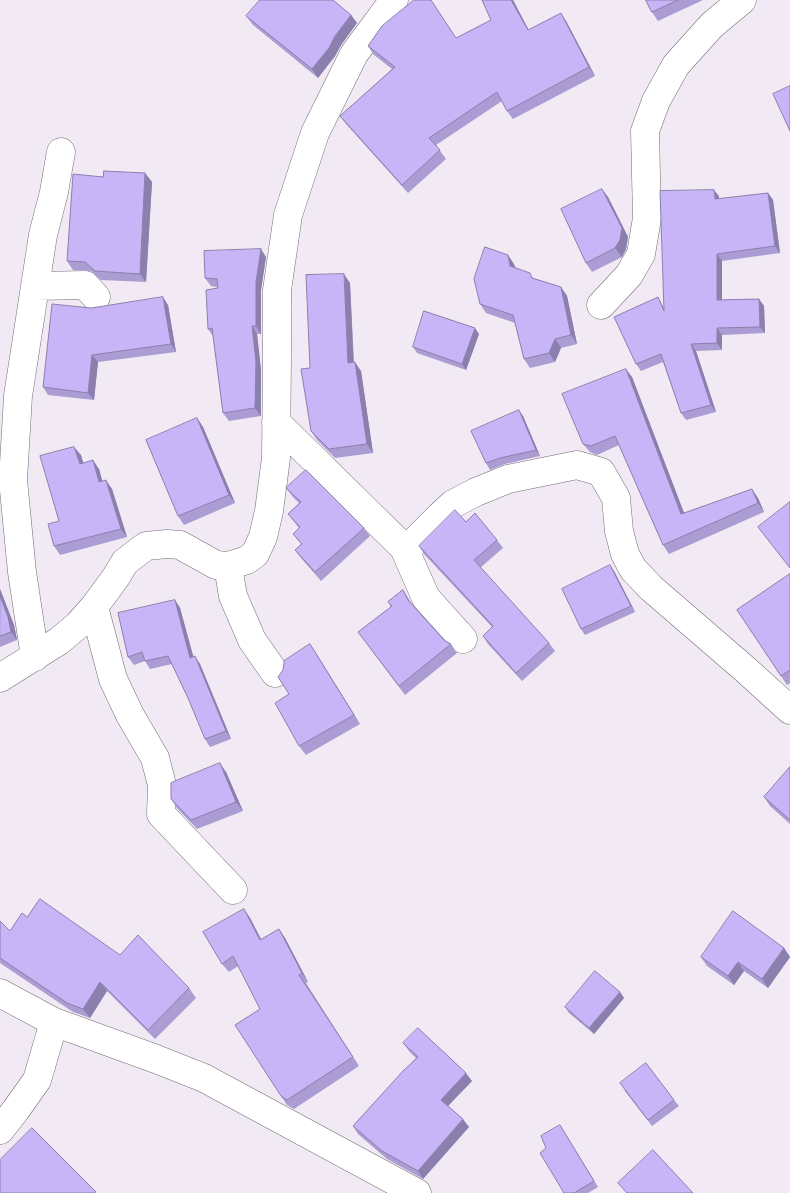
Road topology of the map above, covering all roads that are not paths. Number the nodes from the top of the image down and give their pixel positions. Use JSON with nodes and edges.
{"nodes":[{"id":1,"x":394,"y":0,"type":"edge"},
{"id":2,"x":742,"y":0,"type":"edge"},
{"id":3,"x":61,"y":152,"type":"dead end"},
{"id":4,"x":35,"y":286,"type":"junction"},
{"id":5,"x":96,"y":297,"type":"dead end"},
{"id":6,"x":601,"y":305,"type":"dead end"},
{"id":7,"x":276,"y":422,"type":"junction"},
{"id":8,"x":404,"y":548,"type":"junction"},
{"id":9,"x":228,"y":566,"type":"junction"},
{"id":10,"x":94,"y":607,"type":"junction"},
{"id":11,"x":463,"y":639,"type":"dead end"},
{"id":12,"x":35,"y":657,"type":"junction"},
{"id":13,"x":275,"y":673,"type":"dead end"},
{"id":14,"x":0,"y":678,"type":"edge"},
{"id":15,"x":790,"y":710,"type":"edge"},
{"id":16,"x":233,"y":890,"type":"dead end"},
{"id":17,"x":0,"y":993,"type":"edge"},
{"id":18,"x":54,"y":1022,"type":"junction"},
{"id":19,"x":0,"y":1130,"type":"edge"},
{"id":20,"x":417,"y":1193,"type":"edge"}],
"edges":[{"from":1,"to":7,"type":"street"},
{"from":2,"to":6,"type":"street"},
{"from":3,"to":4,"type":"street"},
{"from":4,"to":5,"type":"street"},
{"from":4,"to":12,"type":"street"},
{"from":7,"to":8,"type":"street"},
{"from":7,"to":9,"type":"street"},
{"from":8,"to":11,"type":"street"},
{"from":8,"to":15,"type":"street"},
{"from":9,"to":10,"type":"street"},
{"from":9,"to":13,"type":"street"},
{"from":10,"to":12,"type":"street"},
{"from":10,"to":16,"type":"street"},
{"from":12,"to":14,"type":"street"},
{"from":17,"to":18,"type":"street"},
{"from":18,"to":19,"type":"street"},
{"from":18,"to":20,"type":"street"}]}
